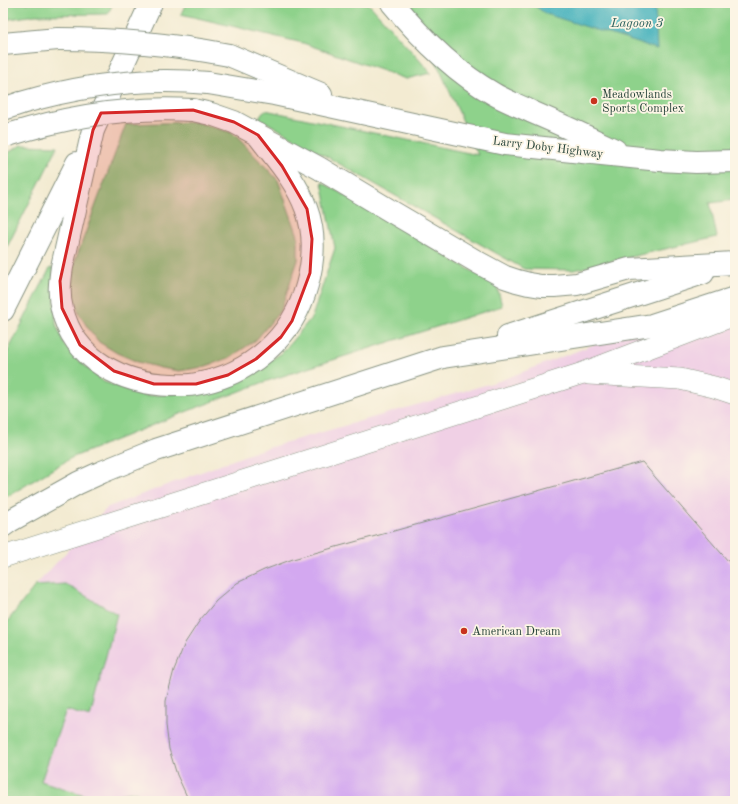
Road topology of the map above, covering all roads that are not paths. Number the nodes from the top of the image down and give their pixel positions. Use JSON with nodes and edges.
{"nodes":[{"id":1,"x":151,"y":3,"type":"edge"},
{"id":2,"x":392,"y":3,"type":"edge"},
{"id":3,"x":3,"y":44,"type":"edge"},
{"id":4,"x":12,"y":106,"type":"edge"},
{"id":5,"x":365,"y":113,"type":"junction"},
{"id":6,"x":93,"y":130,"type":"junction"},
{"id":7,"x":258,"y":135,"type":"junction"},
{"id":8,"x":6,"y":136,"type":"edge"},
{"id":9,"x":631,"y":157,"type":"junction"},
{"id":10,"x":735,"y":161,"type":"edge"},
{"id":11,"x":734,"y":262,"type":"edge"},
{"id":12,"x":735,"y":298,"type":"edge"},
{"id":13,"x":3,"y":310,"type":"edge"},
{"id":14,"x":735,"y":315,"type":"edge"},
{"id":15,"x":443,"y":357,"type":"junction"},
{"id":16,"x":580,"y":374,"type":"junction"},
{"id":17,"x":735,"y":394,"type":"edge"},
{"id":18,"x":3,"y":526,"type":"edge"},
{"id":19,"x":3,"y":557,"type":"edge"}],
"edges":[{"from":1,"to":6,"type":"highway"},
{"from":2,"to":9,"type":"highway"},
{"from":3,"to":5,"type":"highway","bridge":true},
{"from":4,"to":5,"type":"highway","bridge":true},
{"from":5,"to":9,"type":"highway","name":"Larry Doby Highway"},
{"from":6,"to":7,"type":"highway"},
{"from":6,"to":13,"type":"highway"},
{"from":7,"to":8,"type":"highway","bridge":true},
{"from":7,"to":11,"type":"highway"},
{"from":9,"to":10,"type":"highway","name":"Larry Doby Highway"},
{"from":11,"to":15,"type":"highway"},
{"from":12,"to":15,"type":"highway"},
{"from":14,"to":16,"type":"street"},
{"from":15,"to":18,"type":"highway"},
{"from":16,"to":17,"type":"street"},
{"from":16,"to":19,"type":"street"}]}
